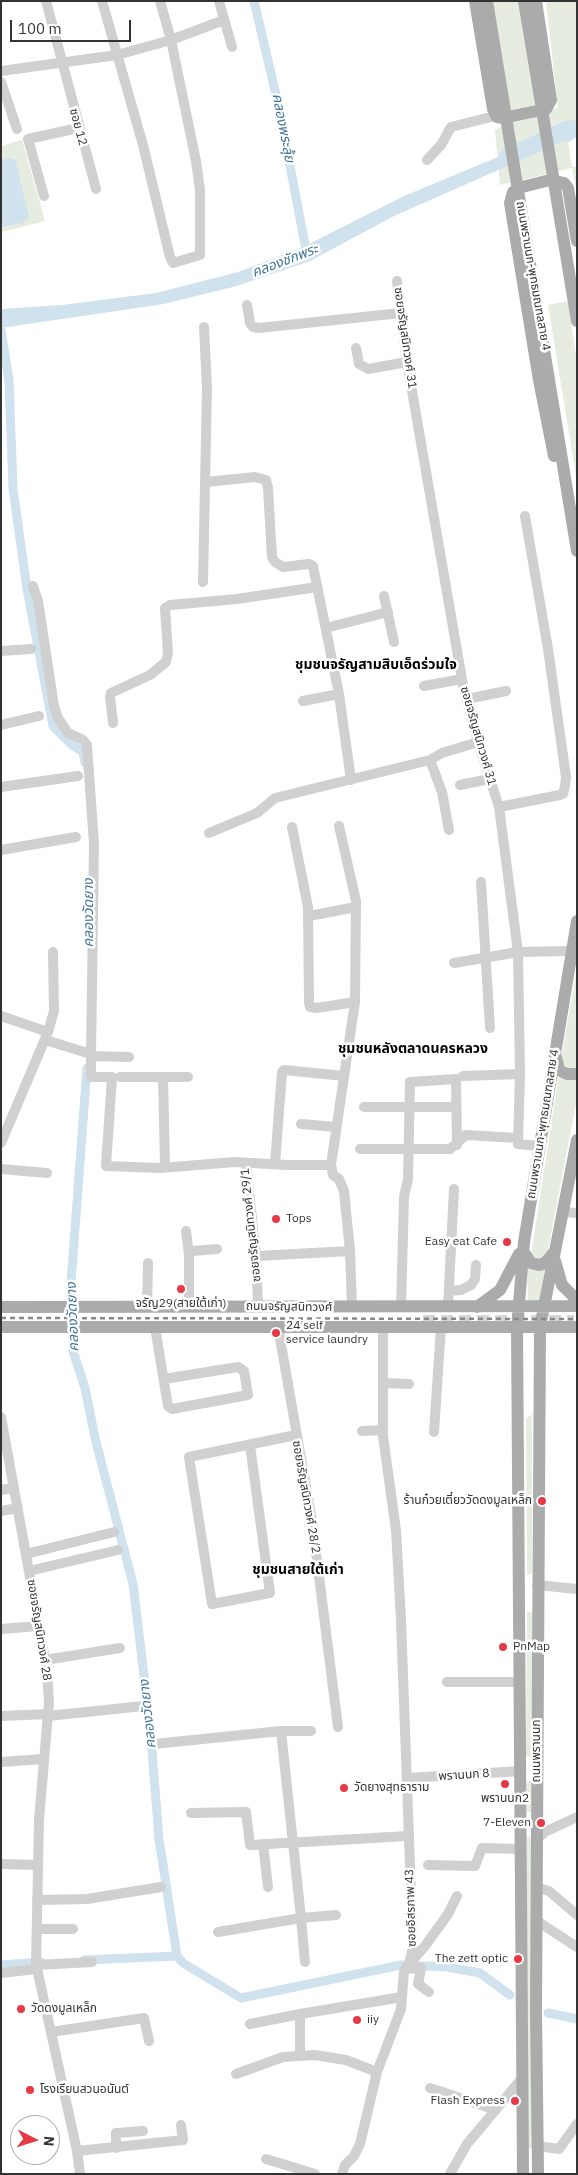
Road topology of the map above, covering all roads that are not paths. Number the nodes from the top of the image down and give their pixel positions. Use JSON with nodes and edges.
{"nodes":[{"id":1,"x":46,"y":1,"type":"edge"},
{"id":2,"x":102,"y":1,"type":"edge"},
{"id":3,"x":160,"y":1,"type":"edge"},
{"id":4,"x":219,"y":1,"type":"edge"},
{"id":5,"x":475,"y":1,"type":"edge"},
{"id":6,"x":487,"y":1,"type":"edge"},
{"id":7,"x":524,"y":1,"type":"edge"},
{"id":8,"x":536,"y":1,"type":"edge"},
{"id":9,"x":224,"y":20,"type":"junction"},
{"id":10,"x":170,"y":40,"type":"junction"},
{"id":11,"x":232,"y":47,"type":"dead end"},
{"id":12,"x":117,"y":55,"type":"junction"},
{"id":13,"x":62,"y":64,"type":"junction"},
{"id":14,"x":1,"y":71,"type":"edge"},
{"id":15,"x":1,"y":82,"type":"edge"},
{"id":16,"x":497,"y":117,"type":"junction"},
{"id":17,"x":78,"y":128,"type":"junction"},
{"id":18,"x":17,"y":129,"type":"dead end"},
{"id":19,"x":427,"y":160,"type":"dead end"},
{"id":20,"x":96,"y":189,"type":"dead end"},
{"id":21,"x":44,"y":196,"type":"dead end"},
{"id":22,"x":577,"y":241,"type":"edge"},
{"id":23,"x":397,"y":281,"type":"dead end"},
{"id":24,"x":247,"y":305,"type":"dead end"},
{"id":25,"x":401,"y":313,"type":"junction"},
{"id":26,"x":577,"y":321,"type":"edge"},
{"id":27,"x":204,"y":327,"type":"dead end"},
{"id":28,"x":356,"y":348,"type":"dead end"},
{"id":29,"x":407,"y":362,"type":"junction"},
{"id":30,"x":206,"y":482,"type":"junction"},
{"id":31,"x":525,"y":516,"type":"dead end"},
{"id":32,"x":576,"y":545,"type":"edge"},
{"id":33,"x":203,"y":582,"type":"dead end"},
{"id":34,"x":33,"y":586,"type":"dead end"},
{"id":35,"x":317,"y":587,"type":"junction"},
{"id":36,"x":384,"y":596,"type":"dead end"},
{"id":37,"x":388,"y":612,"type":"junction"},
{"id":38,"x":326,"y":628,"type":"junction"},
{"id":39,"x":394,"y":642,"type":"dead end"},
{"id":40,"x":31,"y":650,"type":"dead end"},
{"id":41,"x":1,"y":651,"type":"edge"},
{"id":42,"x":462,"y":679,"type":"junction"},
{"id":43,"x":424,"y":686,"type":"dead end"},
{"id":44,"x":506,"y":691,"type":"dead end"},
{"id":45,"x":339,"y":694,"type":"junction"},
{"id":46,"x":467,"y":699,"type":"junction"},
{"id":47,"x":303,"y":701,"type":"dead end"},
{"id":48,"x":39,"y":716,"type":"dead end"},
{"id":49,"x":114,"y":723,"type":"dead end"},
{"id":50,"x":1,"y":725,"type":"edge"},
{"id":51,"x":478,"y":742,"type":"junction"},
{"id":52,"x":430,"y":760,"type":"junction"},
{"id":53,"x":78,"y":776,"type":"dead end"},
{"id":54,"x":490,"y":779,"type":"junction"},
{"id":55,"x":351,"y":780,"type":"junction"},
{"id":56,"x":460,"y":785,"type":"dead end"},
{"id":57,"x":1,"y":787,"type":"edge"},
{"id":58,"x":499,"y":807,"type":"junction"},
{"id":59,"x":339,"y":826,"type":"dead end"},
{"id":60,"x":292,"y":827,"type":"dead end"},
{"id":61,"x":449,"y":830,"type":"dead end"},
{"id":62,"x":209,"y":833,"type":"dead end"},
{"id":63,"x":76,"y":838,"type":"dead end"},
{"id":64,"x":1,"y":850,"type":"edge"},
{"id":65,"x":481,"y":882,"type":"dead end"},
{"id":66,"x":356,"y":906,"type":"junction"},
{"id":67,"x":308,"y":916,"type":"junction"},
{"id":68,"x":577,"y":921,"type":"edge"},
{"id":69,"x":572,"y":951,"type":"junction"},
{"id":70,"x":53,"y":952,"type":"dead end"},
{"id":71,"x":518,"y":952,"type":"junction"},
{"id":72,"x":487,"y":958,"type":"junction"},
{"id":73,"x":454,"y":963,"type":"dead end"},
{"id":74,"x":355,"y":1002,"type":"junction"},
{"id":75,"x":1,"y":1016,"type":"edge"},
{"id":76,"x":490,"y":1028,"type":"dead end"},
{"id":77,"x":47,"y":1036,"type":"junction"},
{"id":78,"x":555,"y":1051,"type":"junction"},
{"id":79,"x":88,"y":1054,"type":"junction"},
{"id":80,"x":129,"y":1056,"type":"dead end"},
{"id":81,"x":520,"y":1074,"type":"junction"},
{"id":82,"x":577,"y":1074,"type":"edge"},
{"id":83,"x":344,"y":1076,"type":"junction"},
{"id":84,"x":463,"y":1076,"type":"dead end"},
{"id":85,"x":116,"y":1077,"type":"junction"},
{"id":86,"x":163,"y":1077,"type":"junction"},
{"id":87,"x":188,"y":1077,"type":"dead end"},
{"id":88,"x":408,"y":1106,"type":"junction"},
{"id":89,"x":364,"y":1107,"type":"dead end"},
{"id":90,"x":456,"y":1107,"type":"junction"},
{"id":91,"x":301,"y":1124,"type":"dead end"},
{"id":92,"x":336,"y":1127,"type":"junction"},
{"id":93,"x":518,"y":1138,"type":"junction"},
{"id":94,"x":577,"y":1140,"type":"edge"},
{"id":95,"x":1,"y":1143,"type":"edge"},
{"id":96,"x":457,"y":1145,"type":"junction"},
{"id":97,"x":539,"y":1146,"type":"junction"},
{"id":98,"x":360,"y":1149,"type":"dead end"},
{"id":99,"x":408,"y":1149,"type":"junction"},
{"id":100,"x":246,"y":1163,"type":"junction"},
{"id":101,"x":275,"y":1164,"type":"junction"},
{"id":102,"x":331,"y":1165,"type":"junction"},
{"id":103,"x":165,"y":1168,"type":"junction"},
{"id":104,"x":1,"y":1170,"type":"edge"},
{"id":105,"x":47,"y":1173,"type":"dead end"},
{"id":106,"x":454,"y":1189,"type":"dead end"},
{"id":107,"x":563,"y":1212,"type":"junction"},
{"id":108,"x":577,"y":1214,"type":"edge"},
{"id":109,"x":186,"y":1231,"type":"dead end"},
{"id":110,"x":523,"y":1248,"type":"junction"},
{"id":111,"x":217,"y":1250,"type":"dead end"},
{"id":112,"x":350,"y":1251,"type":"junction"},
{"id":113,"x":555,"y":1252,"type":"junction"},
{"id":114,"x":189,"y":1255,"type":"junction"},
{"id":115,"x":256,"y":1256,"type":"junction"},
{"id":116,"x":148,"y":1263,"type":"dead end"},
{"id":117,"x":476,"y":1265,"type":"dead end"},
{"id":118,"x":449,"y":1291,"type":"junction"},
{"id":119,"x":577,"y":1300,"type":"edge"},
{"id":120,"x":189,"y":1306,"type":"junction"},
{"id":121,"x":258,"y":1306,"type":"junction"},
{"id":122,"x":443,"y":1306,"type":"junction"},
{"id":123,"x":519,"y":1306,"type":"junction"},
{"id":124,"x":544,"y":1306,"type":"junction"},
{"id":125,"x":577,"y":1306,"type":"edge"},
{"id":126,"x":1,"y":1307,"type":"edge"},
{"id":127,"x":142,"y":1307,"type":"junction"},
{"id":128,"x":352,"y":1307,"type":"junction"},
{"id":129,"x":401,"y":1307,"type":"junction"},
{"id":130,"x":477,"y":1307,"type":"junction"},
{"id":131,"x":423,"y":1316,"type":"tunnel mouth"},
{"id":132,"x":219,"y":1317,"type":"junction"},
{"id":133,"x":1,"y":1327,"type":"edge"},
{"id":134,"x":137,"y":1327,"type":"junction"},
{"id":135,"x":155,"y":1327,"type":"junction"},
{"id":136,"x":278,"y":1327,"type":"junction"},
{"id":137,"x":383,"y":1327,"type":"junction"},
{"id":138,"x":540,"y":1327,"type":"junction"},
{"id":139,"x":577,"y":1327,"type":"edge"},
{"id":140,"x":439,"y":1328,"type":"junction"},
{"id":141,"x":517,"y":1328,"type":"junction"},
{"id":142,"x":164,"y":1379,"type":"junction"},
{"id":143,"x":383,"y":1383,"type":"junction"},
{"id":144,"x":409,"y":1384,"type":"dead end"},
{"id":145,"x":1,"y":1417,"type":"edge"},
{"id":146,"x":383,"y":1430,"type":"junction"},
{"id":147,"x":362,"y":1431,"type":"dead end"},
{"id":148,"x":434,"y":1432,"type":"dead end"},
{"id":149,"x":296,"y":1435,"type":"junction"},
{"id":150,"x":250,"y":1445,"type":"junction"},
{"id":151,"x":13,"y":1488,"type":"junction"},
{"id":152,"x":1,"y":1490,"type":"edge"},
{"id":153,"x":18,"y":1508,"type":"junction"},
{"id":154,"x":1,"y":1511,"type":"edge"},
{"id":155,"x":114,"y":1532,"type":"dead end"},
{"id":156,"x":118,"y":1550,"type":"dead end"},
{"id":157,"x":26,"y":1554,"type":"junction"},
{"id":158,"x":29,"y":1570,"type":"junction"},
{"id":159,"x":537,"y":1585,"type":"junction"},
{"id":160,"x":577,"y":1589,"type":"edge"},
{"id":161,"x":39,"y":1626,"type":"junction"},
{"id":162,"x":1,"y":1630,"type":"edge"},
{"id":163,"x":120,"y":1648,"type":"dead end"},
{"id":164,"x":46,"y":1660,"type":"junction"},
{"id":165,"x":447,"y":1682,"type":"dead end"},
{"id":166,"x":520,"y":1682,"type":"junction"},
{"id":167,"x":143,"y":1706,"type":"dead end"},
{"id":168,"x":48,"y":1715,"type":"junction"},
{"id":169,"x":1,"y":1716,"type":"edge"},
{"id":170,"x":338,"y":1727,"type":"dead end"},
{"id":171,"x":281,"y":1731,"type":"junction"},
{"id":172,"x":311,"y":1731,"type":"dead end"},
{"id":173,"x":154,"y":1744,"type":"dead end"},
{"id":174,"x":537,"y":1756,"type":"junction"},
{"id":175,"x":43,"y":1759,"type":"junction"},
{"id":176,"x":1,"y":1762,"type":"edge"},
{"id":177,"x":521,"y":1765,"type":"junction"},
{"id":178,"x":407,"y":1778,"type":"junction"},
{"id":179,"x":537,"y":1787,"type":"junction"},
{"id":180,"x":521,"y":1790,"type":"junction"},
{"id":181,"x":190,"y":1813,"type":"dead end"},
{"id":182,"x":577,"y":1817,"type":"edge"},
{"id":183,"x":408,"y":1836,"type":"junction"},
{"id":184,"x":537,"y":1839,"type":"junction"},
{"id":185,"x":292,"y":1842,"type":"junction"},
{"id":186,"x":263,"y":1844,"type":"junction"},
{"id":187,"x":521,"y":1847,"type":"junction"},
{"id":188,"x":1,"y":1864,"type":"edge"},
{"id":189,"x":38,"y":1865,"type":"junction"},
{"id":190,"x":428,"y":1865,"type":"dead end"},
{"id":191,"x":161,"y":1887,"type":"dead end"},
{"id":192,"x":268,"y":1887,"type":"dead end"},
{"id":193,"x":538,"y":1888,"type":"junction"},
{"id":194,"x":457,"y":1896,"type":"dead end"},
{"id":195,"x":37,"y":1900,"type":"junction"},
{"id":196,"x":336,"y":1915,"type":"dead end"},
{"id":197,"x":577,"y":1915,"type":"edge"},
{"id":198,"x":301,"y":1918,"type":"junction"},
{"id":199,"x":537,"y":1921,"type":"junction"},
{"id":200,"x":37,"y":1929,"type":"junction"},
{"id":201,"x":73,"y":1929,"type":"dead end"},
{"id":202,"x":218,"y":1932,"type":"dead end"},
{"id":203,"x":577,"y":1947,"type":"edge"},
{"id":204,"x":92,"y":1962,"type":"dead end"},
{"id":205,"x":306,"y":1962,"type":"dead end"},
{"id":206,"x":36,"y":1964,"type":"junction"},
{"id":207,"x":407,"y":1967,"type":"junction"},
{"id":208,"x":1,"y":1973,"type":"edge"},
{"id":209,"x":430,"y":1992,"type":"dead end"},
{"id":210,"x":402,"y":1997,"type":"junction"},
{"id":211,"x":300,"y":2014,"type":"junction"},
{"id":212,"x":250,"y":2024,"type":"dead end"},
{"id":213,"x":51,"y":2032,"type":"junction"},
{"id":214,"x":149,"y":2042,"type":"dead end"},
{"id":215,"x":300,"y":2056,"type":"junction"},
{"id":216,"x":377,"y":2072,"type":"junction"},
{"id":217,"x":236,"y":2074,"type":"dead end"},
{"id":218,"x":522,"y":2077,"type":"junction"},
{"id":219,"x":430,"y":2088,"type":"dead end"},
{"id":220,"x":496,"y":2110,"type":"junction"},
{"id":221,"x":577,"y":2124,"type":"edge"},
{"id":222,"x":181,"y":2126,"type":"dead end"},
{"id":223,"x":143,"y":2131,"type":"dead end"},
{"id":224,"x":538,"y":2142,"type":"junction"},
{"id":225,"x":523,"y":2144,"type":"junction"},
{"id":226,"x":116,"y":2148,"type":"junction"},
{"id":227,"x":77,"y":2151,"type":"junction"},
{"id":228,"x":266,"y":2159,"type":"dead end"},
{"id":229,"x":80,"y":2174,"type":"edge"},
{"id":230,"x":314,"y":2174,"type":"edge"},
{"id":231,"x":342,"y":2174,"type":"edge"},
{"id":232,"x":450,"y":2174,"type":"edge"},
{"id":233,"x":523,"y":2174,"type":"edge"},
{"id":234,"x":538,"y":2174,"type":"edge"}],
"edges":[{"from":1,"to":13,"type":"street","name":"ซอย 12"},
{"from":2,"to":12,"type":"street"},
{"from":3,"to":10,"type":"street"},
{"from":4,"to":9,"type":"street"},
{"from":5,"to":16,"type":"main road"},
{"from":6,"to":32,"type":"main road","name":"ถนนพรานนก-พุทธมณฑลสาย 4"},
{"from":7,"to":26,"type":"main road"},
{"from":8,"to":16,"type":"main road"},
{"from":9,"to":10,"type":"street"},
{"from":9,"to":11,"type":"street"},
{"from":10,"to":12,"type":"street"},
{"from":10,"to":12,"type":"street"},
{"from":12,"to":13,"type":"street"},
{"from":13,"to":14,"type":"street"},
{"from":13,"to":17,"type":"street","name":"ซอย 12"},
{"from":15,"to":18,"type":"street"},
{"from":16,"to":19,"type":"street"},
{"from":17,"to":20,"type":"street","name":"ซอย 12"},
{"from":17,"to":21,"type":"street"},
{"from":22,"to":32,"type":"main road"},
{"from":23,"to":25,"type":"street","name":"ซอยจรัญสนิทวงศ์ 31"},
{"from":24,"to":25,"type":"street"},
{"from":25,"to":29,"type":"street","name":"ซอยจรัญสนิทวงศ์ 31"},
{"from":27,"to":30,"type":"street"},
{"from":28,"to":29,"type":"street"},
{"from":29,"to":42,"type":"street","name":"ซอยจรัญสนิทวงศ์ 31"},
{"from":30,"to":33,"type":"street"},
{"from":30,"to":35,"type":"street"},
{"from":31,"to":58,"type":"street"},
{"from":34,"to":79,"type":"street"},
{"from":35,"to":38,"type":"street"},
{"from":35,"to":49,"type":"street"},
{"from":36,"to":37,"type":"street"},
{"from":37,"to":38,"type":"street"},
{"from":37,"to":39,"type":"street"},
{"from":38,"to":45,"type":"street"},
{"from":40,"to":41,"type":"street"},
{"from":42,"to":43,"type":"street"},
{"from":42,"to":46,"type":"street","name":"ซอยจรัญสนิทวงศ์ 31"},
{"from":44,"to":46,"type":"street"},
{"from":45,"to":47,"type":"street"},
{"from":45,"to":55,"type":"street"},
{"from":46,"to":51,"type":"street","name":"ซอยจรัญสนิทวงศ์ 31"},
{"from":48,"to":50,"type":"street"},
{"from":51,"to":52,"type":"street"},
{"from":51,"to":54,"type":"street","name":"ซอยจรัญสนิทวงศ์ 31"},
{"from":52,"to":55,"type":"street"},
{"from":52,"to":61,"type":"street"},
{"from":53,"to":57,"type":"street"},
{"from":54,"to":56,"type":"street"},
{"from":54,"to":58,"type":"street","name":"ซอยจรัญสนิทวงศ์ 31"},
{"from":55,"to":62,"type":"street"},
{"from":58,"to":71,"type":"street","name":"ซอยจรัญสนิทวงศ์ 31"},
{"from":59,"to":66,"type":"street"},
{"from":60,"to":67,"type":"street"},
{"from":63,"to":64,"type":"street"},
{"from":65,"to":72,"type":"street"},
{"from":66,"to":67,"type":"street"},
{"from":66,"to":74,"type":"street"},
{"from":67,"to":74,"type":"street"},
{"from":68,"to":69,"type":"main road","name":"ถนนพรานนก-พุทธมณฑลสาย 4"},
{"from":69,"to":71,"type":"street"},
{"from":69,"to":78,"type":"main road","name":"ถนนพรานนก-พุทธมณฑลสาย 4"},
{"from":70,"to":77,"type":"street"},
{"from":71,"to":72,"type":"street"},
{"from":71,"to":81,"type":"street","name":"ซอยจรัญสนิทวงศ์ 31"},
{"from":72,"to":73,"type":"street"},
{"from":72,"to":76,"type":"street"},
{"from":74,"to":83,"type":"street"},
{"from":75,"to":77,"type":"street"},
{"from":77,"to":79,"type":"street"},
{"from":77,"to":95,"type":"street"},
{"from":78,"to":82,"type":"main road"},
{"from":78,"to":97,"type":"main road","name":"ถนนพรานนก-พุทธมณฑลสาย 4"},
{"from":79,"to":80,"type":"street"},
{"from":79,"to":85,"type":"street"},
{"from":81,"to":84,"type":"street"},
{"from":81,"to":93,"type":"street","name":"ซอยจรัญสนิทวงศ์ 31"},
{"from":83,"to":92,"type":"street"},
{"from":83,"to":101,"type":"street"},
{"from":85,"to":86,"type":"street"},
{"from":85,"to":103,"type":"street","name":"ซอยจรัญสนิทวงศ์ 29/1"},
{"from":86,"to":87,"type":"street"},
{"from":86,"to":103,"type":"street"},
{"from":88,"to":89,"type":"street"},
{"from":88,"to":90,"type":"street"},
{"from":88,"to":90,"type":"street"},
{"from":88,"to":99,"type":"street"},
{"from":90,"to":96,"type":"street"},
{"from":91,"to":92,"type":"street"},
{"from":92,"to":102,"type":"street"},
{"from":93,"to":96,"type":"street"},
{"from":93,"to":97,"type":"street"},
{"from":94,"to":107,"type":"main road"},
{"from":96,"to":99,"type":"street"},
{"from":97,"to":110,"type":"main road","name":"ถนนพรานนก-พุทธมณฑลสาย 4"},
{"from":98,"to":99,"type":"street"},
{"from":99,"to":129,"type":"street"},
{"from":100,"to":101,"type":"street"},
{"from":100,"to":103,"type":"street","name":"ซอยจรัญสนิทวงศ์ 29/1"},
{"from":100,"to":115,"type":"street","name":"ซอยจรัญสนิทวงศ์ 29/1"},
{"from":101,"to":102,"type":"street"},
{"from":102,"to":112,"type":"street"},
{"from":104,"to":105,"type":"street"},
{"from":106,"to":118,"type":"street"},
{"from":107,"to":108,"type":"street"},
{"from":107,"to":113,"type":"main road"},
{"from":109,"to":114,"type":"street"},
{"from":110,"to":113,"type":"main road"},
{"from":110,"to":123,"type":"main road","name":"ถนนพรานนก-พุทธมณฑลสาย 4"},
{"from":110,"to":130,"type":"main road"},
{"from":111,"to":114,"type":"street"},
{"from":112,"to":115,"type":"street"},
{"from":112,"to":128,"type":"street"},
{"from":113,"to":119,"type":"main road"},
{"from":113,"to":124,"type":"main road"},
{"from":114,"to":120,"type":"street"},
{"from":115,"to":121,"type":"street","name":"ซอยจรัญสนิทวงศ์ 29/1"},
{"from":116,"to":127,"type":"street"},
{"from":117,"to":118,"type":"street"},
{"from":118,"to":122,"type":"street"},
{"from":120,"to":121,"type":"main road","name":"ถนนจรัญสนิทวงศ์"},
{"from":120,"to":127,"type":"main road","name":"ถนนจรัญสนิทวงศ์"},
{"from":121,"to":128,"type":"main road","name":"ถนนจรัญสนิทวงศ์"},
{"from":122,"to":129,"type":"main road","name":"ถนนจรัญสนิทวงศ์"},
{"from":122,"to":130,"type":"main road","name":"ถนนจรัญสนิทวงศ์"},
{"from":122,"to":140,"type":"main road"},
{"from":123,"to":124,"type":"main road","name":"ถนนจรัญสนิทวงศ์"},
{"from":123,"to":130,"type":"main road","name":"ถนนจรัญสนิทวงศ์"},
{"from":123,"to":141,"type":"main road","name":"ถนนพรานนก-พุทธมณฑลสาย 4"},
{"from":124,"to":125,"type":"main road","name":"ถนนจรัญสนิทวงศ์"},
{"from":124,"to":138,"type":"main road"},
{"from":126,"to":127,"type":"main road","name":"ถนนจรัญสนิทวงศ์"},
{"from":127,"to":132,"type":"main road"},
{"from":128,"to":129,"type":"main road","name":"ถนนจรัญสนิทวงศ์"},
{"from":131,"to":132,"type":"main road","name":"ถนนจรัญสนิทวงศ์"},
{"from":132,"to":134,"type":"main road"},
{"from":133,"to":134,"type":"main road","name":"ถนนจรัญสนิทวงศ์"},
{"from":134,"to":135,"type":"main road","name":"ถนนจรัญสนิทวงศ์"},
{"from":135,"to":136,"type":"main road","name":"ถนนจรัญสนิทวงศ์"},
{"from":135,"to":142,"type":"street"},
{"from":136,"to":137,"type":"main road","name":"ถนนจรัญสนิทวงศ์"},
{"from":136,"to":149,"type":"street","name":"ซอยจรัญสนิทวงศ์ 28/2"},
{"from":137,"to":140,"type":"main road","name":"ถนนจรัญสนิทวงศ์"},
{"from":137,"to":143,"type":"street","name":"ซอยอิสรภาพ 43"},
{"from":138,"to":139,"type":"main road","name":"ถนนจรัญสนิทวงศ์"},
{"from":138,"to":141,"type":"main road","name":"ถนนจรัญสนิทวงศ์"},
{"from":138,"to":159,"type":"main road","name":"ถนนพรานนก"},
{"from":140,"to":141,"type":"main road","name":"ถนนจรัญสนิทวงศ์"},
{"from":140,"to":148,"type":"street"},
{"from":141,"to":166,"type":"main road","name":"ถนนพรานนก"},
{"from":142,"to":142,"type":"street"},
{"from":143,"to":144,"type":"street"},
{"from":143,"to":146,"type":"street","name":"ซอยอิสรภาพ 43"},
{"from":145,"to":151,"type":"street","name":"ซอยจรัญสนิทวงศ์ 28"},
{"from":146,"to":147,"type":"street"},
{"from":146,"to":178,"type":"street","name":"ซอยอิสรภาพ 43"},
{"from":149,"to":150,"type":"street"},
{"from":149,"to":170,"type":"street","name":"ซอยจรัญสนิทวงศ์ 28/2"},
{"from":150,"to":150,"type":"street"},
{"from":151,"to":152,"type":"street"},
{"from":151,"to":153,"type":"street","name":"ซอยจรัญสนิทวงศ์ 28"},
{"from":153,"to":154,"type":"street"},
{"from":153,"to":157,"type":"street","name":"ซอยจรัญสนิทวงศ์ 28"},
{"from":155,"to":157,"type":"street"},
{"from":156,"to":158,"type":"street"},
{"from":157,"to":158,"type":"street","name":"ซอยจรัญสนิทวงศ์ 28"},
{"from":158,"to":161,"type":"street","name":"ซอยจรัญสนิทวงศ์ 28"},
{"from":159,"to":160,"type":"street"},
{"from":159,"to":174,"type":"main road","name":"ถนนพรานนก"},
{"from":161,"to":162,"type":"street"},
{"from":161,"to":164,"type":"street","name":"ซอยจรัญสนิทวงศ์ 28"},
{"from":163,"to":164,"type":"street"},
{"from":164,"to":168,"type":"street","name":"ซอยจรัญสนิทวงศ์ 28"},
{"from":165,"to":166,"type":"street"},
{"from":166,"to":177,"type":"main road","name":"ถนนพรานนก"},
{"from":167,"to":168,"type":"street"},
{"from":168,"to":169,"type":"street"},
{"from":168,"to":175,"type":"street","name":"ซอยจรัญสนิทวงศ์ 28"},
{"from":171,"to":172,"type":"street"},
{"from":171,"to":173,"type":"street"},
{"from":171,"to":185,"type":"street"},
{"from":174,"to":177,"type":"main road"},
{"from":174,"to":179,"type":"main road","name":"ถนนพรานนก"},
{"from":175,"to":176,"type":"street"},
{"from":175,"to":189,"type":"street","name":"ซอยจรัญสนิทวงศ์ 28"},
{"from":177,"to":178,"type":"street","name":"พรานนก 8"},
{"from":177,"to":180,"type":"main road","name":"ถนนพรานนก"},
{"from":178,"to":183,"type":"street","name":"ซอยอิสรภาพ 43"},
{"from":179,"to":180,"type":"main road"},
{"from":179,"to":184,"type":"main road","name":"ถนนพรานนก"},
{"from":180,"to":187,"type":"main road","name":"ถนนพรานนก"},
{"from":181,"to":186,"type":"street"},
{"from":182,"to":184,"type":"street"},
{"from":183,"to":185,"type":"street"},
{"from":183,"to":207,"type":"street","name":"ซอยอิสรภาพ 43"},
{"from":184,"to":187,"type":"main road"},
{"from":184,"to":193,"type":"main road","name":"ถนนพรานนก"},
{"from":185,"to":186,"type":"street"},
{"from":185,"to":198,"type":"street"},
{"from":186,"to":192,"type":"street"},
{"from":187,"to":190,"type":"street"},
{"from":187,"to":218,"type":"main road","name":"ถนนพรานนก"},
{"from":188,"to":189,"type":"street"},
{"from":189,"to":195,"type":"street","name":"ซอยจรัญสนิทวงศ์ 28"},
{"from":191,"to":195,"type":"street"},
{"from":193,"to":197,"type":"street"},
{"from":193,"to":199,"type":"main road","name":"ถนนพรานนก"},
{"from":194,"to":207,"type":"street"},
{"from":195,"to":200,"type":"street","name":"ซอยจรัญสนิทวงศ์ 28"},
{"from":196,"to":198,"type":"street"},
{"from":198,"to":202,"type":"street"},
{"from":198,"to":205,"type":"street"},
{"from":199,"to":203,"type":"street"},
{"from":199,"to":224,"type":"main road","name":"ถนนพรานนก"},
{"from":200,"to":201,"type":"street"},
{"from":200,"to":206,"type":"street","name":"ซอยจรัญสนิทวงศ์ 28"},
{"from":204,"to":206,"type":"street"},
{"from":206,"to":208,"type":"street"},
{"from":206,"to":213,"type":"street","name":"ซอยจรัญสนิทวงศ์ 28"},
{"from":207,"to":209,"type":"street"},
{"from":207,"to":210,"type":"street","name":"ซอยอิสรภาพ 43"},
{"from":210,"to":211,"type":"street"},
{"from":210,"to":216,"type":"street","name":"ซอยอิสรภาพ 43"},
{"from":211,"to":212,"type":"street"},
{"from":211,"to":215,"type":"street"},
{"from":213,"to":214,"type":"street"},
{"from":213,"to":227,"type":"street","name":"ซอยจรัญสนิทวงศ์ 28"},
{"from":215,"to":216,"type":"street"},
{"from":215,"to":217,"type":"street"},
{"from":216,"to":231,"type":"street","name":"ซอยอิสรภาพ 43"},
{"from":218,"to":220,"type":"street"},
{"from":218,"to":225,"type":"main road","name":"ถนนพรานนก"},
{"from":219,"to":220,"type":"street"},
{"from":220,"to":232,"type":"street"},
{"from":221,"to":224,"type":"street"},
{"from":222,"to":226,"type":"street"},
{"from":223,"to":226,"type":"street"},
{"from":224,"to":225,"type":"main road"},
{"from":224,"to":234,"type":"main road","name":"ถนนพรานนก"},
{"from":225,"to":233,"type":"main road","name":"ถนนพรานนก"},
{"from":226,"to":227,"type":"street"},
{"from":227,"to":229,"type":"street","name":"ซอยจรัญสนิทวงศ์ 28"},
{"from":228,"to":230,"type":"street"}]}
